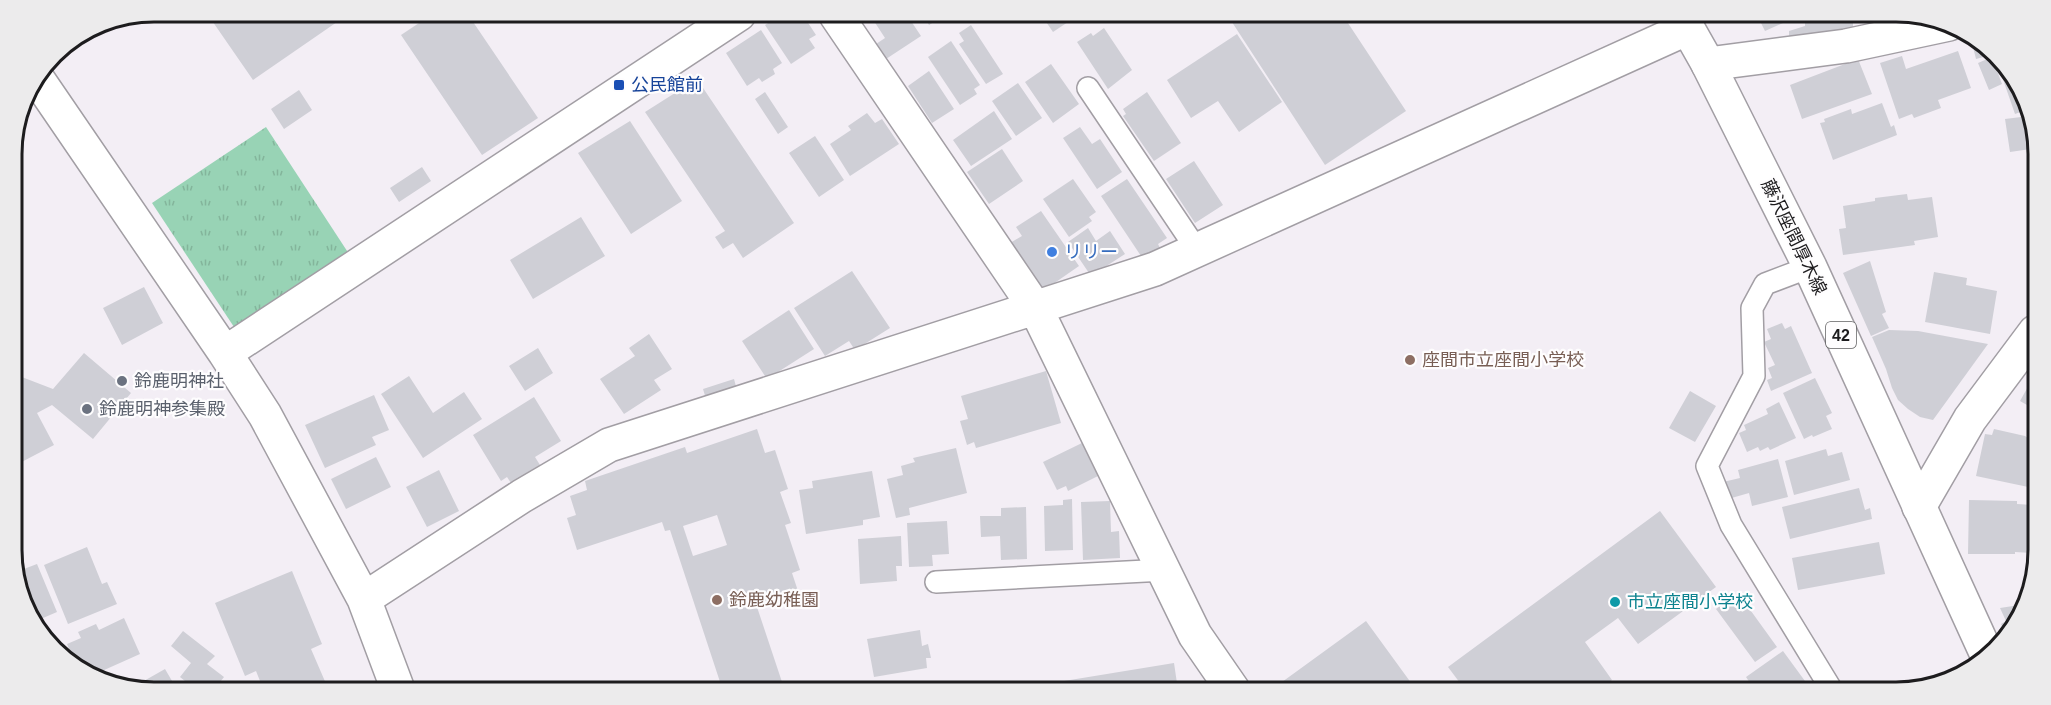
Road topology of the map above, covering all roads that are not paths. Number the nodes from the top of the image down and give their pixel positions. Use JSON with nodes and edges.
{"nodes":[{"id":1,"x":726,"y":22,"type":"edge"},
{"id":2,"x":841,"y":22,"type":"edge"},
{"id":3,"x":1685,"y":23,"type":"edge"},
{"id":4,"x":1928,"y":26,"type":"edge"},
{"id":5,"x":1708,"y":64,"type":"junction"},
{"id":6,"x":42,"y":85,"type":"edge"},
{"id":7,"x":1088,"y":88,"type":"dead end"},
{"id":8,"x":1197,"y":250,"type":"junction"},
{"id":9,"x":1810,"y":267,"type":"junction"},
{"id":10,"x":1035,"y":309,"type":"junction"},
{"id":11,"x":2028,"y":342,"type":"edge"},
{"id":12,"x":225,"y":353,"type":"junction"},
{"id":13,"x":1919,"y":507,"type":"junction"},
{"id":14,"x":1165,"y":570,"type":"junction"},
{"id":15,"x":936,"y":582,"type":"dead end"},
{"id":16,"x":364,"y":598,"type":"junction"},
{"id":17,"x":1984,"y":649,"type":"edge"},
{"id":18,"x":395,"y":682,"type":"edge"},
{"id":19,"x":1228,"y":682,"type":"edge"},
{"id":20,"x":1827,"y":682,"type":"edge"}],
"edges":[{"from":1,"to":12,"type":"street"},
{"from":2,"to":10,"type":"street"},
{"from":3,"to":5,"type":"street","name":"藤沢座間厚木線","number":"42"},
{"from":3,"to":8,"type":"street"},
{"from":4,"to":5,"type":"street"},
{"from":5,"to":9,"type":"street","name":"藤沢座間厚木線","number":"42"},
{"from":6,"to":12,"type":"street"},
{"from":7,"to":8,"type":"lane"},
{"from":8,"to":10,"type":"street"},
{"from":9,"to":13,"type":"street","name":"藤沢座間厚木線","number":"42"},
{"from":9,"to":20,"type":"lane"},
{"from":10,"to":14,"type":"street"},
{"from":10,"to":16,"type":"street"},
{"from":11,"to":13,"type":"street"},
{"from":12,"to":16,"type":"street"},
{"from":13,"to":17,"type":"street","name":"藤沢座間厚木線","number":"42"},
{"from":14,"to":15,"type":"lane"},
{"from":14,"to":19,"type":"street"},
{"from":16,"to":18,"type":"street"}]}
